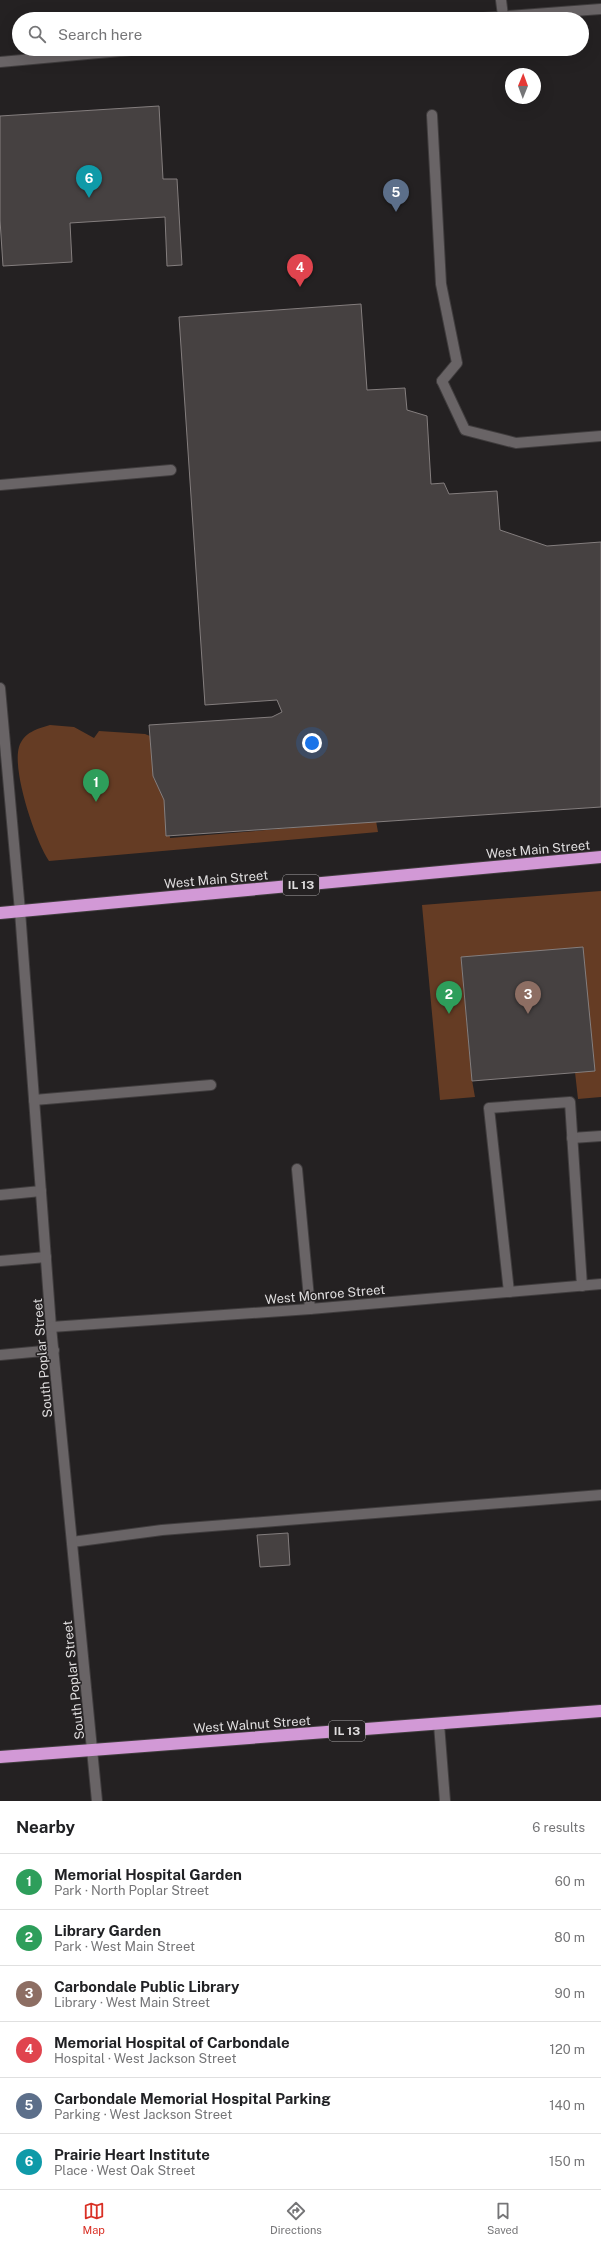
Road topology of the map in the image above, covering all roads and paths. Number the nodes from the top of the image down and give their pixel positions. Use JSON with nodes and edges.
{"nodes":[{"id":1,"x":501,"y":0,"type":"edge"},
{"id":2,"x":601,"y":9,"type":"edge"},
{"id":3,"x":502,"y":12,"type":"edge"},
{"id":4,"x":559,"y":12,"type":"edge"},
{"id":5,"x":66,"y":56,"type":"edge"},
{"id":6,"x":0,"y":62,"type":"edge"},
{"id":7,"x":432,"y":115,"type":"dead end"},
{"id":8,"x":601,"y":436,"type":"edge"},
{"id":9,"x":171,"y":470,"type":"dead end"},
{"id":10,"x":0,"y":484,"type":"edge"},
{"id":11,"x":0,"y":688,"type":"edge"},
{"id":12,"x":601,"y":858,"type":"edge"},
{"id":13,"x":20,"y":911,"type":"junction"},
{"id":14,"x":0,"y":913,"type":"edge"},
{"id":15,"x":211,"y":1085,"type":"dead end"},
{"id":16,"x":34,"y":1100,"type":"junction"},
{"id":17,"x":601,"y":1136,"type":"edge"},
{"id":18,"x":572,"y":1138,"type":"junction"},
{"id":19,"x":297,"y":1169,"type":"dead end"},
{"id":20,"x":41,"y":1191,"type":"junction"},
{"id":21,"x":0,"y":1195,"type":"edge"},
{"id":22,"x":46,"y":1257,"type":"junction"},
{"id":23,"x":0,"y":1261,"type":"edge"},
{"id":24,"x":601,"y":1284,"type":"edge"},
{"id":25,"x":582,"y":1286,"type":"junction"},
{"id":26,"x":509,"y":1292,"type":"junction"},
{"id":27,"x":310,"y":1309,"type":"junction"},
{"id":28,"x":51,"y":1327,"type":"junction"},
{"id":29,"x":54,"y":1350,"type":"junction"},
{"id":30,"x":0,"y":1355,"type":"edge"},
{"id":31,"x":601,"y":1495,"type":"edge"},
{"id":32,"x":72,"y":1542,"type":"junction"},
{"id":33,"x":601,"y":1711,"type":"edge"},
{"id":34,"x":439,"y":1724,"type":"junction"},
{"id":35,"x":93,"y":1750,"type":"junction"},
{"id":36,"x":0,"y":1757,"type":"edge"},
{"id":37,"x":97,"y":1801,"type":"edge"},
{"id":38,"x":445,"y":1801,"type":"edge"}],
"edges":[{"from":1,"to":3,"type":"street"},
{"from":2,"to":4,"type":"street"},
{"from":5,"to":6,"type":"street"},
{"from":7,"to":8,"type":"street"},
{"from":9,"to":10,"type":"street"},
{"from":11,"to":13,"type":"street","name":"South Poplar Street"},
{"from":12,"to":13,"type":"highway","name":"West Main Street","number":"IL 13"},
{"from":13,"to":14,"type":"highway","name":"West Main Street","number":"IL 13"},
{"from":13,"to":16,"type":"street","name":"South Poplar Street"},
{"from":15,"to":16,"type":"street"},
{"from":16,"to":20,"type":"street","name":"South Poplar Street"},
{"from":17,"to":18,"type":"street"},
{"from":18,"to":25,"type":"street"},
{"from":18,"to":26,"type":"street"},
{"from":19,"to":27,"type":"street"},
{"from":20,"to":21,"type":"street"},
{"from":20,"to":22,"type":"street","name":"South Poplar Street"},
{"from":22,"to":23,"type":"street"},
{"from":22,"to":28,"type":"street","name":"South Poplar Street"},
{"from":24,"to":25,"type":"street","name":"West Monroe Street"},
{"from":25,"to":26,"type":"street","name":"West Monroe Street"},
{"from":26,"to":27,"type":"street","name":"West Monroe Street"},
{"from":27,"to":28,"type":"street","name":"West Monroe Street"},
{"from":28,"to":29,"type":"street","name":"South Poplar Street"},
{"from":29,"to":30,"type":"street"},
{"from":29,"to":32,"type":"street","name":"South Poplar Street"},
{"from":31,"to":32,"type":"street"},
{"from":32,"to":35,"type":"street","name":"South Poplar Street"},
{"from":33,"to":34,"type":"highway","name":"West Walnut Street","number":"IL 13"},
{"from":34,"to":35,"type":"highway","name":"West Walnut Street","number":"IL 13"},
{"from":34,"to":38,"type":"street"},
{"from":35,"to":36,"type":"highway","name":"West Walnut Street","number":"IL 13"},
{"from":35,"to":37,"type":"street","name":"South Poplar Street"}]}
